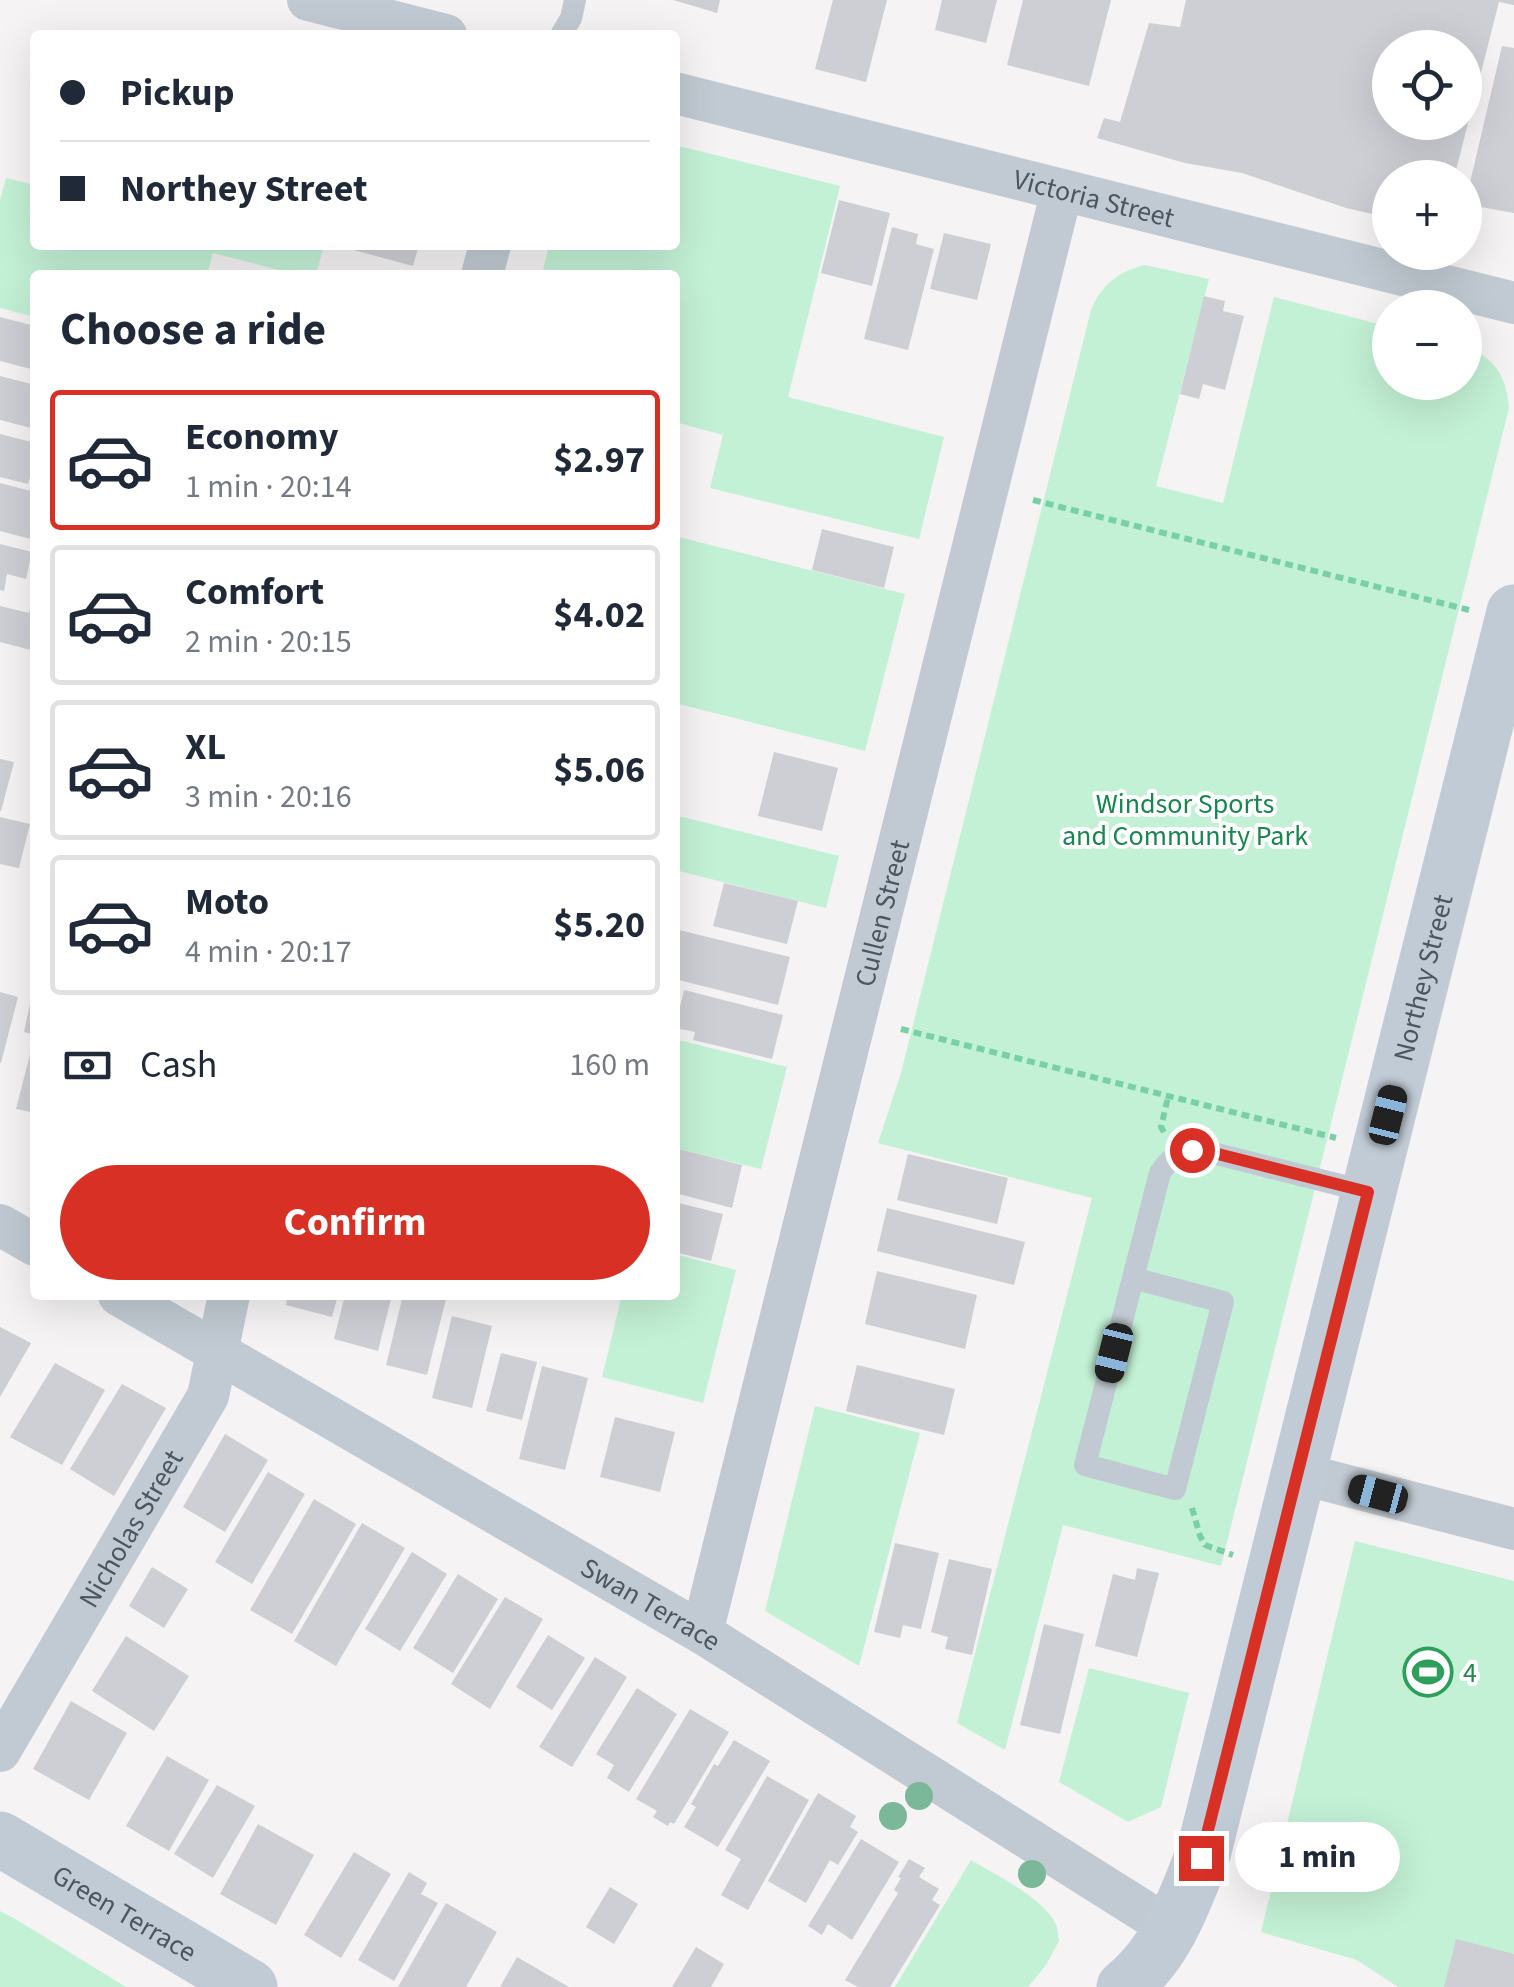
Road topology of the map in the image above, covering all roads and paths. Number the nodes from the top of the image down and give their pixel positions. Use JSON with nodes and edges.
{"nodes":[{"id":1,"x":308,"y":0,"type":"edge"},
{"id":2,"x":576,"y":0,"type":"edge"},
{"id":3,"x":426,"y":30,"type":"edge"},
{"id":4,"x":564,"y":30,"type":"edge"},
{"id":5,"x":680,"y":94,"type":"edge"},
{"id":6,"x":1062,"y":190,"type":"junction"},
{"id":7,"x":1514,"y":303,"type":"edge"},
{"id":8,"x":1033,"y":500,"type":"dead end"},
{"id":9,"x":1492,"y":611,"type":"edge"},
{"id":10,"x":901,"y":1029,"type":"dead end"},
{"id":11,"x":1337,"y":1139,"type":"dead end"},
{"id":12,"x":1368,"y":1192,"type":"junction"},
{"id":13,"x":0,"y":1225,"type":"edge"},
{"id":14,"x":30,"y":1243,"type":"edge"},
{"id":15,"x":1133,"y":1278,"type":"junction"},
{"id":16,"x":128,"y":1300,"type":"edge"},
{"id":17,"x":227,"y":1300,"type":"edge"},
{"id":18,"x":216,"y":1352,"type":"junction"},
{"id":19,"x":1298,"y":1473,"type":"junction"},
{"id":20,"x":1176,"y":1489,"type":"junction"},
{"id":21,"x":1514,"y":1529,"type":"edge"},
{"id":22,"x":1232,"y":1555,"type":"dead end"},
{"id":23,"x":702,"y":1633,"type":"junction"},
{"id":24,"x":0,"y":1751,"type":"edge"},
{"id":25,"x":0,"y":1838,"type":"edge"},
{"id":26,"x":1172,"y":1929,"type":"junction"},
{"id":27,"x":1144,"y":1982,"type":"edge"},
{"id":28,"x":250,"y":1987,"type":"edge"}],
"edges":[{"from":1,"to":3,"type":"street"},
{"from":2,"to":4,"type":"lane"},
{"from":5,"to":6,"type":"street","name":"Victoria Street"},
{"from":6,"to":7,"type":"street","name":"Victoria Street"},
{"from":6,"to":23,"type":"street","name":"Cullen Street"},
{"from":8,"to":9,"type":"path"},
{"from":9,"to":12,"type":"street","name":"Northey Street"},
{"from":10,"to":11,"type":"path"},
{"from":12,"to":15,"type":"lane"},
{"from":12,"to":19,"type":"street","name":"Northey Street"},
{"from":13,"to":14,"type":"street"},
{"from":15,"to":20,"type":"lane"},
{"from":15,"to":20,"type":"lane"},
{"from":16,"to":18,"type":"street","name":"Swan Terrace"},
{"from":17,"to":18,"type":"street","name":"Nicholas Street"},
{"from":18,"to":23,"type":"street","name":"Swan Terrace"},
{"from":18,"to":24,"type":"street","name":"Nicholas Street"},
{"from":19,"to":21,"type":"street"},
{"from":19,"to":26,"type":"street","name":"Northey Street"},
{"from":20,"to":22,"type":"path"},
{"from":23,"to":26,"type":"street","name":"Swan Terrace"},
{"from":25,"to":28,"type":"street","name":"Green Terrace"},
{"from":26,"to":27,"type":"street","name":"Northey Street"}]}
